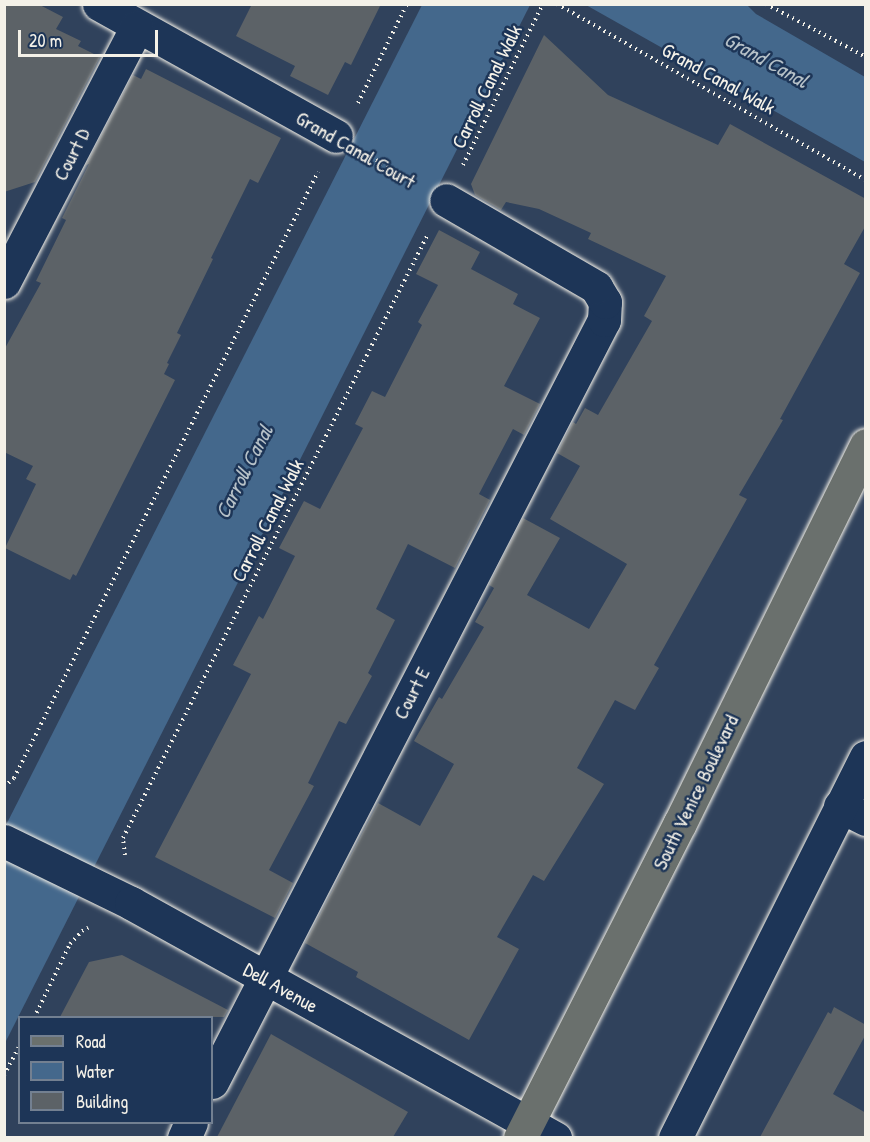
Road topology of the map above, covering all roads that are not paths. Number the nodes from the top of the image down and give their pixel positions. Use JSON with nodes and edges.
{"nodes":[{"id":1,"x":99,"y":4,"type":"edge"},
{"id":2,"x":136,"y":27,"type":"junction"},
{"id":3,"x":336,"y":136,"type":"road end"},
{"id":4,"x":446,"y":200,"type":"road end"},
{"id":5,"x":4,"y":282,"type":"edge"},
{"id":6,"x":866,"y":445,"type":"edge"},
{"id":7,"x":866,"y":757,"type":"edge"},
{"id":8,"x":853,"y":813,"type":"edge"},
{"id":9,"x":4,"y":841,"type":"edge"},
{"id":10,"x":264,"y":978,"type":"junction"},
{"id":11,"x":213,"y":1080,"type":"edge"},
{"id":12,"x":534,"y":1132,"type":"edge"},
{"id":13,"x":675,"y":1137,"type":"edge"}],
"edges":[{"from":1,"to":2,"type":"street","name":"Grand Canal Court"},
{"from":2,"to":3,"type":"street","name":"Grand Canal Court"},
{"from":2,"to":5,"type":"street","name":"Court D"},
{"from":4,"to":10,"type":"street","name":"Court E"},
{"from":6,"to":12,"type":"main road","name":"South Venice Boulevard"},
{"from":7,"to":8,"type":"street"},
{"from":8,"to":13,"type":"street"},
{"from":9,"to":10,"type":"street","name":"Dell Avenue"},
{"from":10,"to":11,"type":"street","name":"Court E"},
{"from":10,"to":12,"type":"street","name":"Dell Avenue"}]}
